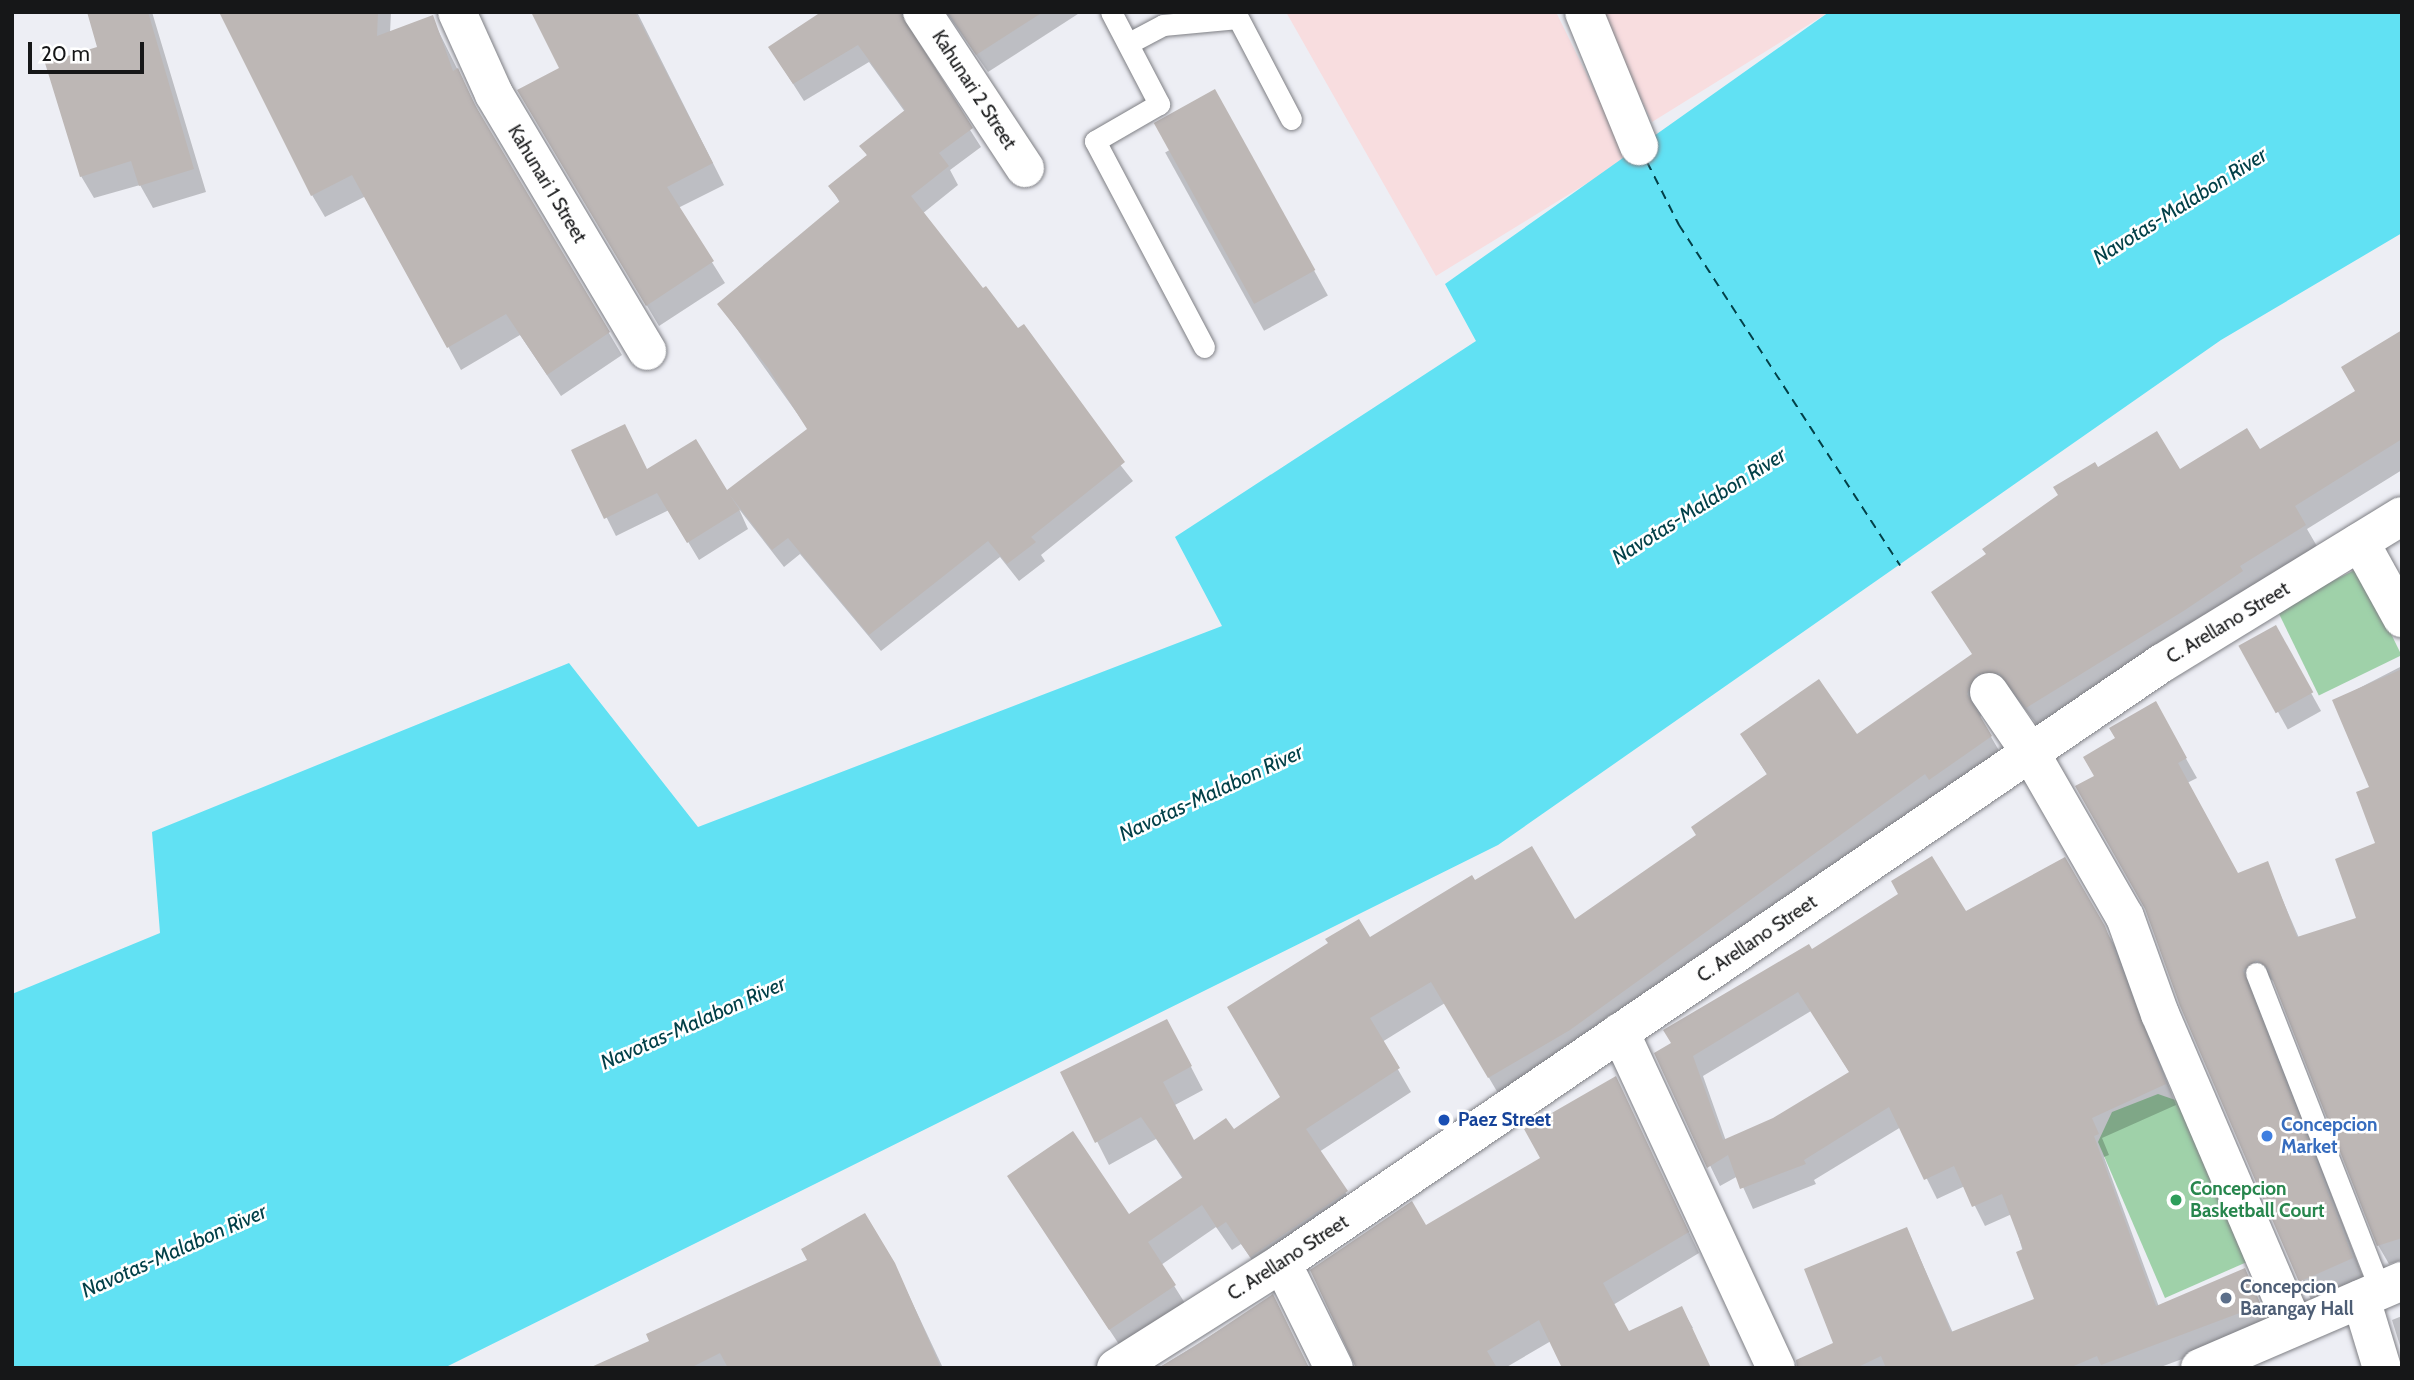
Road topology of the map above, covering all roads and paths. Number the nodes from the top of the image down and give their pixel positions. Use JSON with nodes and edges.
{"nodes":[{"id":1,"x":457,"y":12,"type":"edge"},
{"id":2,"x":922,"y":12,"type":"edge"},
{"id":3,"x":1111,"y":12,"type":"edge"},
{"id":4,"x":1584,"y":12,"type":"edge"},
{"id":5,"x":1129,"y":43,"type":"junction"},
{"id":6,"x":1291,"y":119,"type":"dead end"},
{"id":7,"x":1639,"y":146,"type":"dead end"},
{"id":8,"x":1026,"y":168,"type":"dead end"},
{"id":9,"x":1204,"y":347,"type":"dead end"},
{"id":10,"x":647,"y":351,"type":"dead end"},
{"id":11,"x":2402,"y":516,"type":"edge"},
{"id":12,"x":2360,"y":542,"type":"junction"},
{"id":13,"x":2402,"y":618,"type":"edge"},
{"id":14,"x":1989,"y":692,"type":"dead end"},
{"id":15,"x":2030,"y":752,"type":"junction"},
{"id":16,"x":2256,"y":973,"type":"dead end"},
{"id":17,"x":1620,"y":1032,"type":"junction"},
{"id":18,"x":1282,"y":1263,"type":"junction"},
{"id":19,"x":2381,"y":1290,"type":"edge"},
{"id":20,"x":2294,"y":1327,"type":"junction"},
{"id":21,"x":1116,"y":1368,"type":"edge"},
{"id":22,"x":1334,"y":1368,"type":"edge"},
{"id":23,"x":1776,"y":1368,"type":"edge"},
{"id":24,"x":2200,"y":1368,"type":"edge"},
{"id":25,"x":2382,"y":1368,"type":"edge"}],
"edges":[{"from":1,"to":10,"type":"street","name":"Kahunari 1 Street"},
{"from":2,"to":8,"type":"street","name":"Kahunari 2 Street"},
{"from":3,"to":5,"type":"lane"},
{"from":4,"to":7,"type":"street"},
{"from":5,"to":6,"type":"lane"},
{"from":5,"to":9,"type":"lane"},
{"from":11,"to":12,"type":"street","name":"C. Arellano Street"},
{"from":12,"to":13,"type":"street"},
{"from":12,"to":15,"type":"street","name":"C. Arellano Street"},
{"from":14,"to":15,"type":"street"},
{"from":15,"to":17,"type":"street","name":"C. Arellano Street"},
{"from":15,"to":20,"type":"street"},
{"from":16,"to":19,"type":"lane"},
{"from":17,"to":18,"type":"street","name":"C. Arellano Street"},
{"from":17,"to":23,"type":"street"},
{"from":18,"to":21,"type":"street","name":"C. Arellano Street"},
{"from":18,"to":22,"type":"street"},
{"from":19,"to":20,"type":"street"},
{"from":19,"to":25,"type":"street"},
{"from":20,"to":24,"type":"street"}]}
